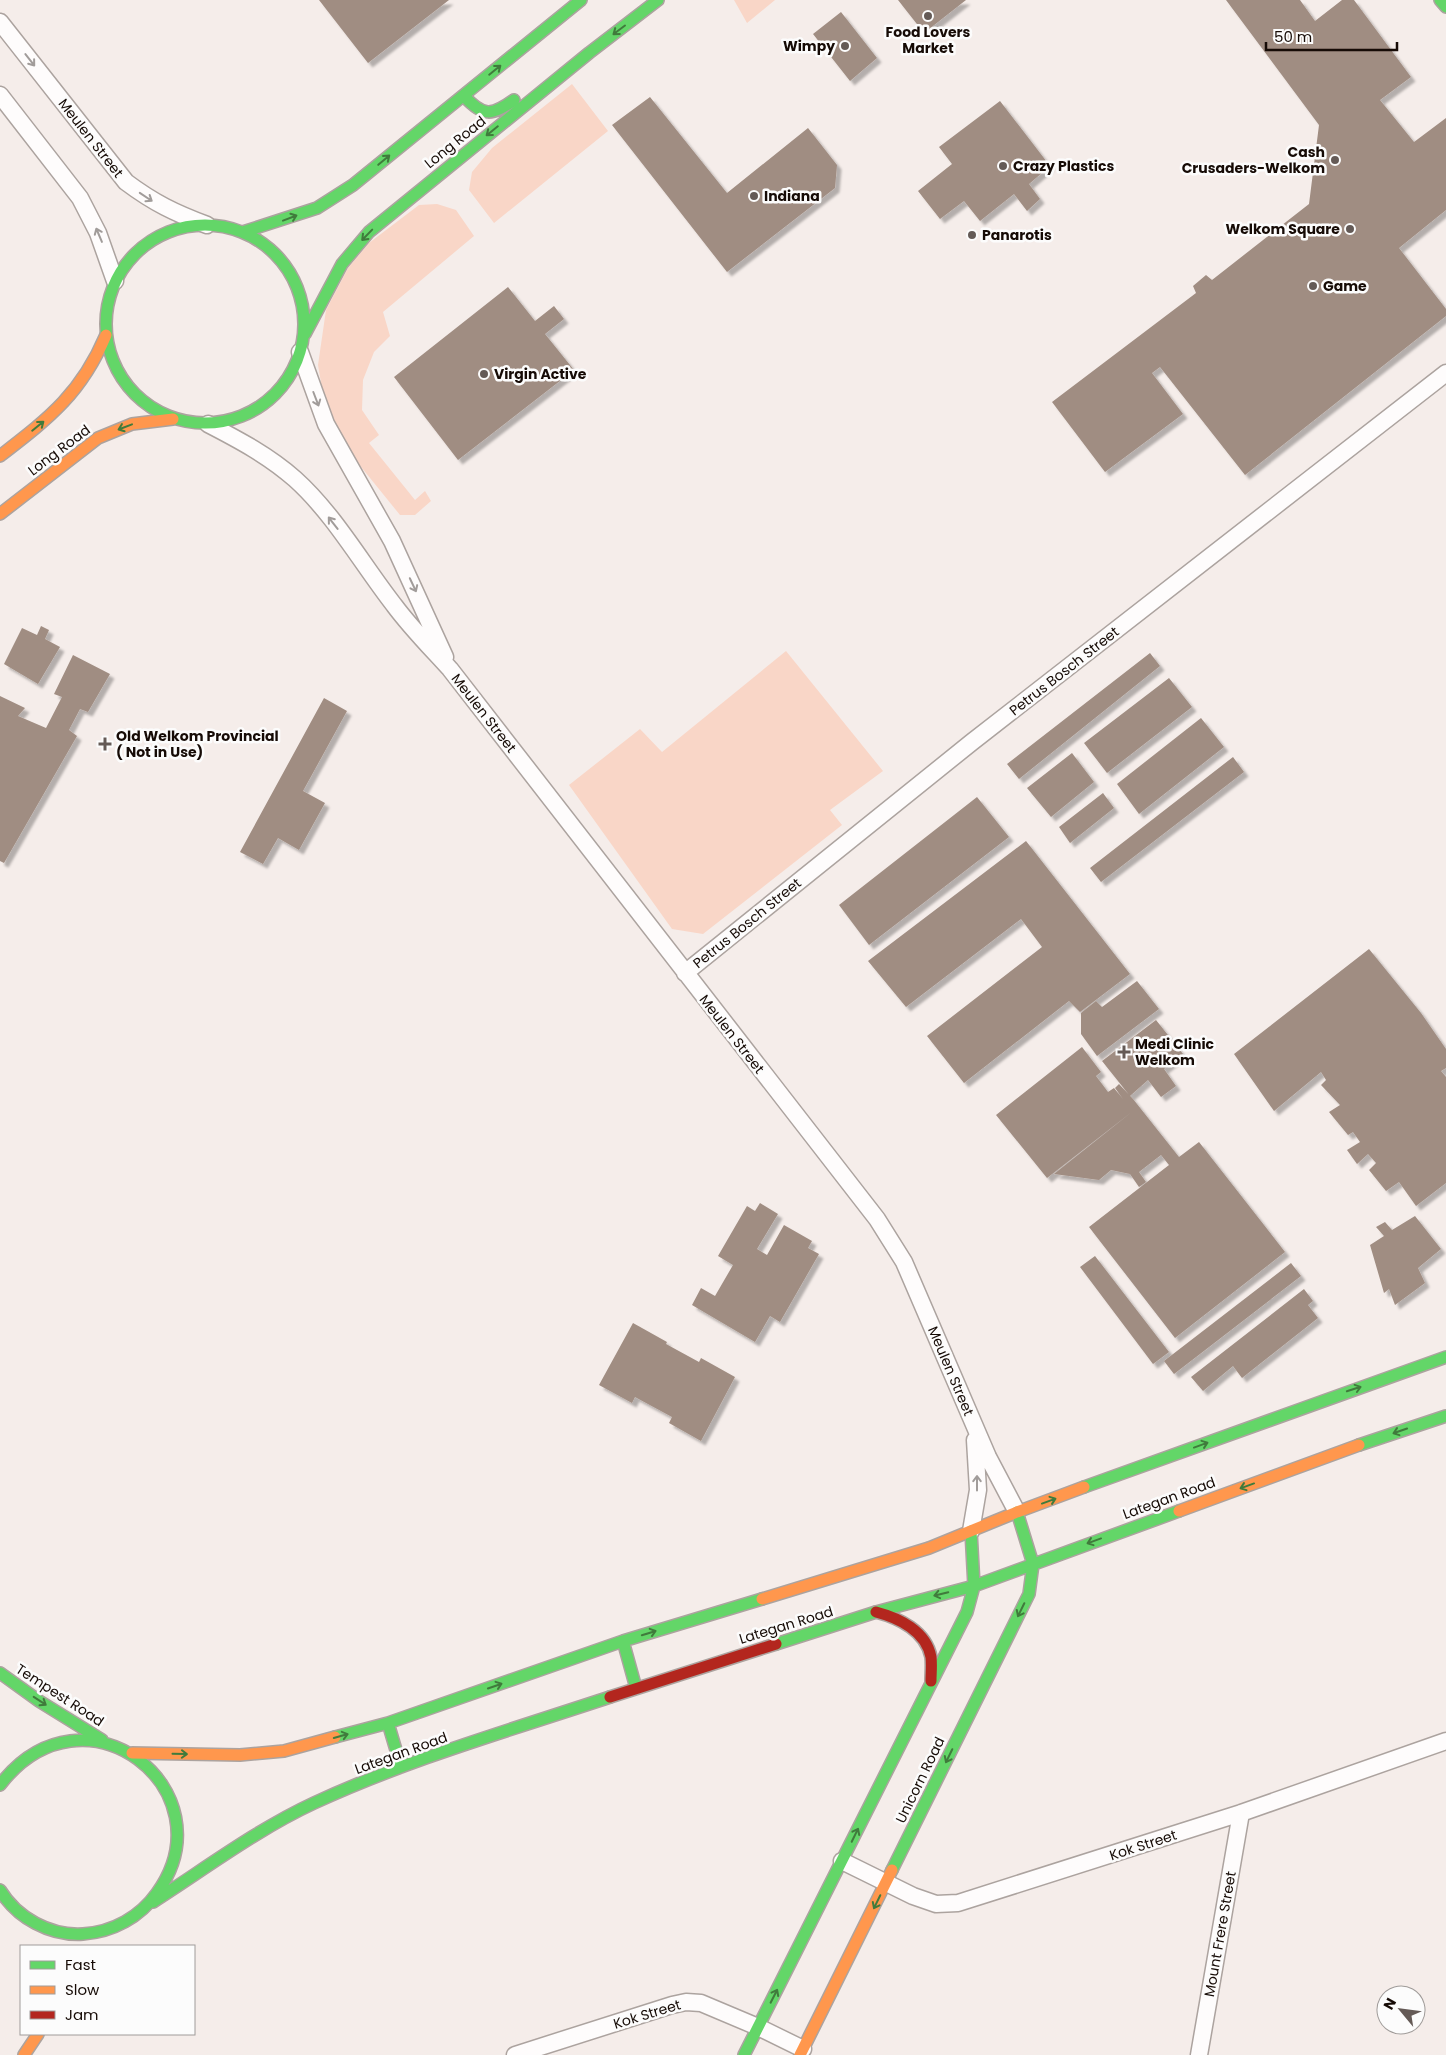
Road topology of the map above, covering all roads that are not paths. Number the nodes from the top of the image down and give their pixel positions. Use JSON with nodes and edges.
{"nodes":[{"id":1,"x":658,"y":0,"type":"edge"},
{"id":2,"x":1440,"y":0,"type":"edge"},
{"id":3,"x":582,"y":1,"type":"edge"},
{"id":4,"x":1446,"y":7,"type":"edge"},
{"id":5,"x":0,"y":22,"type":"edge"},
{"id":6,"x":589,"y":53,"type":"junction"},
{"id":7,"x":0,"y":95,"type":"edge"},
{"id":8,"x":464,"y":96,"type":"junction"},
{"id":9,"x":207,"y":225,"type":"junction"},
{"id":10,"x":243,"y":232,"type":"junction"},
{"id":11,"x":115,"y":281,"type":"junction"},
{"id":12,"x":106,"y":335,"type":"junction"},
{"id":13,"x":302,"y":345,"type":"junction"},
{"id":14,"x":1446,"y":373,"type":"edge"},
{"id":15,"x":173,"y":419,"type":"junction"},
{"id":16,"x":208,"y":424,"type":"junction"},
{"id":17,"x":0,"y":456,"type":"edge"},
{"id":18,"x":0,"y":514,"type":"edge"},
{"id":19,"x":450,"y":669,"type":"junction"},
{"id":20,"x":685,"y":973,"type":"junction"},
{"id":21,"x":1446,"y":1357,"type":"edge"},
{"id":22,"x":1446,"y":1416,"type":"edge"},
{"id":23,"x":973,"y":1423,"type":"junction"},
{"id":24,"x":1017,"y":1512,"type":"junction"},
{"id":25,"x":971,"y":1531,"type":"junction"},
{"id":26,"x":1033,"y":1564,"type":"junction"},
{"id":27,"x":974,"y":1586,"type":"junction"},
{"id":28,"x":876,"y":1612,"type":"junction"},
{"id":29,"x":623,"y":1641,"type":"junction"},
{"id":30,"x":0,"y":1673,"type":"edge"},
{"id":31,"x":931,"y":1682,"type":"junction"},
{"id":32,"x":636,"y":1688,"type":"junction"},
{"id":33,"x":388,"y":1723,"type":"junction"},
{"id":34,"x":1446,"y":1741,"type":"edge"},
{"id":35,"x":105,"y":1742,"type":"junction"},
{"id":36,"x":132,"y":1753,"type":"junction"},
{"id":37,"x":401,"y":1767,"type":"junction"},
{"id":38,"x":0,"y":1785,"type":"edge"},
{"id":39,"x":1241,"y":1813,"type":"junction"},
{"id":40,"x":842,"y":1861,"type":"junction"},
{"id":41,"x":886,"y":1882,"type":"junction"},
{"id":42,"x":0,"y":1890,"type":"edge"},
{"id":43,"x":153,"y":1902,"type":"junction"},
{"id":44,"x":132,"y":1920,"type":"junction"},
{"id":45,"x":115,"y":1940,"type":"dead end"},
{"id":46,"x":758,"y":2027,"type":"junction"},
{"id":47,"x":37,"y":2035,"type":"edge"},
{"id":48,"x":802,"y":2052,"type":"edge"},
{"id":49,"x":24,"y":2055,"type":"edge"},
{"id":50,"x":515,"y":2055,"type":"edge"},
{"id":51,"x":744,"y":2055,"type":"edge"},
{"id":52,"x":1199,"y":2055,"type":"edge"}],
"edges":[{"from":1,"to":6,"type":"street","name":"Long Road","one_way":true},
{"from":2,"to":4,"type":"street"},
{"from":8,"to":3,"type":"street","one_way":true},
{"from":5,"to":9,"type":"street","name":"Meulen Street","one_way":true},
{"from":6,"to":8,"type":"street"},
{"from":6,"to":13,"type":"street","name":"Long Road","one_way":true},
{"from":11,"to":7,"type":"street","one_way":true},
{"from":10,"to":8,"type":"street","one_way":true},
{"from":9,"to":10,"type":"street"},
{"from":9,"to":11,"type":"street"},
{"from":10,"to":13,"type":"street"},
{"from":11,"to":12,"type":"street"},
{"from":12,"to":15,"type":"street"},
{"from":17,"to":12,"type":"street","one_way":true},
{"from":13,"to":16,"type":"street","name":"Long Road"},
{"from":13,"to":19,"type":"street","name":"Meulen Street","one_way":true},
{"from":14,"to":20,"type":"street","name":"Petrus Bosch Street"},
{"from":15,"to":16,"type":"street","name":"Long Road"},
{"from":15,"to":18,"type":"street","name":"Long Road","one_way":true},
{"from":19,"to":16,"type":"street","name":"Meulen Street","one_way":true},
{"from":19,"to":20,"type":"street","name":"Meulen Street"},
{"from":20,"to":23,"type":"street","name":"Meulen Street"},
{"from":24,"to":21,"type":"street","one_way":true},
{"from":22,"to":26,"type":"street","name":"Lategan Road","one_way":true},
{"from":23,"to":24,"type":"street","name":"Meulen Street"},
{"from":25,"to":23,"type":"street","name":"Meulen Street","one_way":true},
{"from":24,"to":25,"type":"street"},
{"from":24,"to":26,"type":"street","name":"Unicorn Road"},
{"from":25,"to":27,"type":"street"},
{"from":29,"to":25,"type":"street","one_way":true},
{"from":26,"to":27,"type":"street","name":"Lategan Road"},
{"from":26,"to":41,"type":"street","name":"Unicorn Road","one_way":true},
{"from":27,"to":28,"type":"street","name":"Lategan Road","one_way":true},
{"from":27,"to":31,"type":"street"},
{"from":28,"to":31,"type":"street"},
{"from":28,"to":32,"type":"street","name":"Lategan Road"},
{"from":29,"to":32,"type":"street"},
{"from":33,"to":29,"type":"street","one_way":true},
{"from":30,"to":35,"type":"street","name":"Tempest Road","one_way":true},
{"from":40,"to":31,"type":"street","one_way":true},
{"from":32,"to":37,"type":"street","name":"Lategan Road"},
{"from":36,"to":33,"type":"street","one_way":true},
{"from":33,"to":37,"type":"street"},
{"from":34,"to":39,"type":"street","name":"Kok Street"},
{"from":35,"to":36,"type":"street"},
{"from":35,"to":38,"type":"street"},
{"from":36,"to":43,"type":"street"},
{"from":37,"to":43,"type":"street","name":"Lategan Road"},
{"from":39,"to":41,"type":"street","name":"Kok Street"},
{"from":39,"to":52,"type":"street","name":"Mount Frere Street"},
{"from":40,"to":41,"type":"street","name":"Kok Street"},
{"from":46,"to":40,"type":"street","one_way":true},
{"from":41,"to":48,"type":"street","name":"Unicorn Road","one_way":true},
{"from":42,"to":44,"type":"street"},
{"from":43,"to":44,"type":"street"},
{"from":44,"to":45,"type":"street"},
{"from":46,"to":48,"type":"street","name":"Kok Street"},
{"from":46,"to":50,"type":"street","name":"Kok Street"},
{"from":46,"to":51,"type":"street"},
{"from":47,"to":49,"type":"street"}]}
